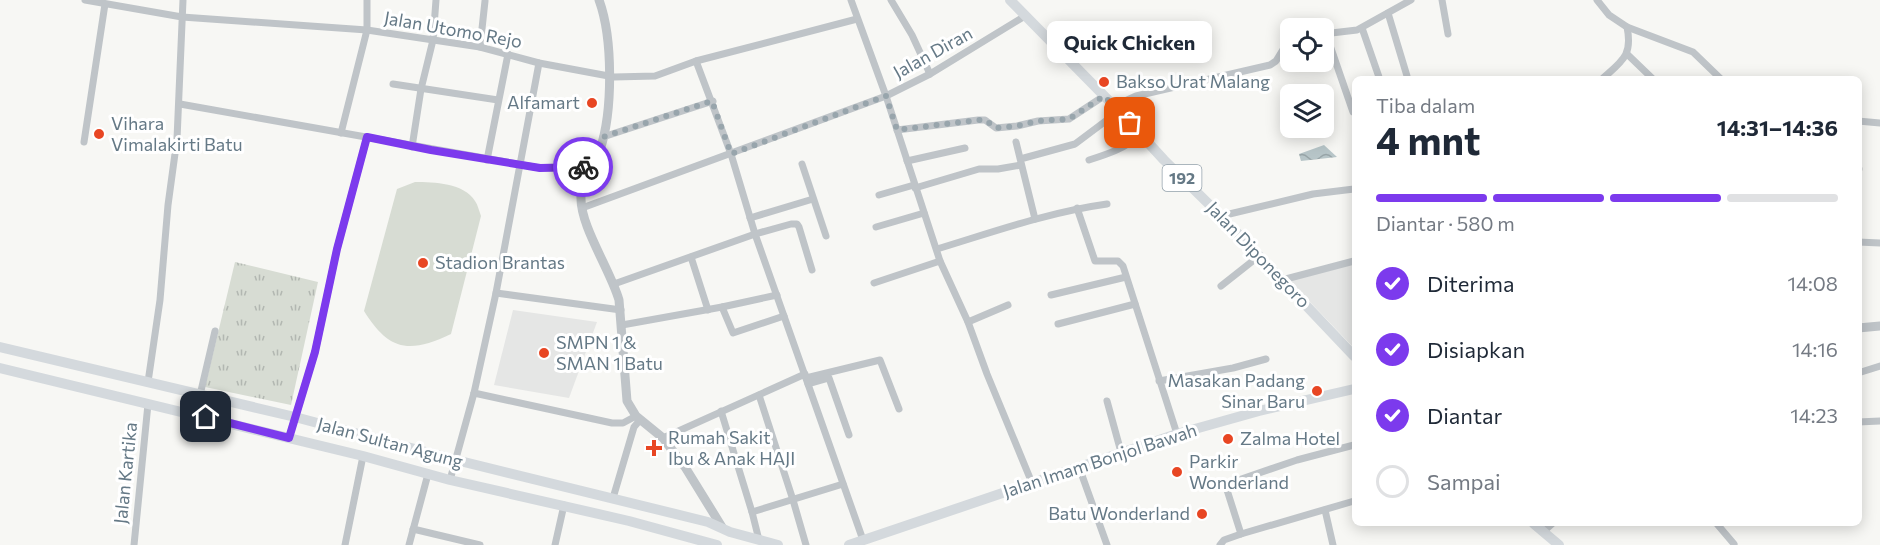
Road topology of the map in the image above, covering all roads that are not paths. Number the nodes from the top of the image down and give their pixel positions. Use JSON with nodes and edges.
{"nodes":[{"id":1,"x":85,"y":0,"type":"edge"},
{"id":2,"x":183,"y":0,"type":"edge"},
{"id":3,"x":368,"y":0,"type":"edge"},
{"id":4,"x":436,"y":0,"type":"edge"},
{"id":5,"x":598,"y":0,"type":"edge"},
{"id":6,"x":851,"y":0,"type":"edge"},
{"id":7,"x":891,"y":0,"type":"edge"},
{"id":8,"x":1010,"y":0,"type":"edge"},
{"id":9,"x":1411,"y":0,"type":"edge"},
{"id":10,"x":1442,"y":0,"type":"edge"},
{"id":11,"x":1597,"y":0,"type":"edge"},
{"id":12,"x":484,"y":1,"type":"edge"},
{"id":13,"x":105,"y":4,"type":"junction"},
{"id":14,"x":1388,"y":13,"type":"junction"},
{"id":15,"x":1025,"y":16,"type":"junction"},
{"id":16,"x":182,"y":17,"type":"junction"},
{"id":17,"x":857,"y":19,"type":"junction"},
{"id":18,"x":1627,"y":27,"type":"junction"},
{"id":19,"x":1362,"y":28,"type":"junction"},
{"id":20,"x":367,"y":30,"type":"junction"},
{"id":21,"x":1334,"y":34,"type":"edge"},
{"id":22,"x":1448,"y":34,"type":"dead end"},
{"id":23,"x":433,"y":40,"type":"junction"},
{"id":24,"x":480,"y":47,"type":"junction"},
{"id":25,"x":508,"y":54,"type":"junction"},
{"id":26,"x":1280,"y":54,"type":"edge"},
{"id":27,"x":1627,"y":54,"type":"junction"},
{"id":28,"x":696,"y":61,"type":"junction"},
{"id":29,"x":1334,"y":61,"type":"edge"},
{"id":30,"x":539,"y":63,"type":"junction"},
{"id":31,"x":930,"y":74,"type":"junction"},
{"id":32,"x":1379,"y":76,"type":"edge"},
{"id":33,"x":1407,"y":76,"type":"dead end"},
{"id":34,"x":1605,"y":76,"type":"edge"},
{"id":35,"x":1650,"y":76,"type":"edge"},
{"id":36,"x":1718,"y":76,"type":"edge"},
{"id":37,"x":609,"y":77,"type":"junction"},
{"id":38,"x":393,"y":84,"type":"dead end"},
{"id":39,"x":421,"y":89,"type":"junction"},
{"id":40,"x":886,"y":96,"type":"junction"},
{"id":41,"x":1104,"y":96,"type":"junction"},
{"id":42,"x":498,"y":100,"type":"junction"},
{"id":43,"x":712,"y":101,"type":"junction"},
{"id":44,"x":180,"y":104,"type":"junction"},
{"id":45,"x":1116,"y":109,"type":"junction"},
{"id":46,"x":1352,"y":109,"type":"edge"},
{"id":47,"x":1862,"y":121,"type":"edge"},
{"id":48,"x":1880,"y":123,"type":"edge"},
{"id":49,"x":897,"y":130,"type":"junction"},
{"id":50,"x":341,"y":133,"type":"junction"},
{"id":51,"x":1140,"y":135,"type":"junction"},
{"id":52,"x":367,"y":137,"type":"junction"},
{"id":53,"x":603,"y":137,"type":"junction"},
{"id":54,"x":84,"y":142,"type":"dead end"},
{"id":55,"x":1016,"y":142,"type":"dead end"},
{"id":56,"x":412,"y":147,"type":"junction"},
{"id":57,"x":965,"y":148,"type":"dead end"},
{"id":58,"x":731,"y":154,"type":"junction"},
{"id":59,"x":487,"y":160,"type":"junction"},
{"id":60,"x":1089,"y":160,"type":"dead end"},
{"id":61,"x":907,"y":161,"type":"junction"},
{"id":62,"x":1023,"y":161,"type":"junction"},
{"id":63,"x":802,"y":164,"type":"dead end"},
{"id":64,"x":519,"y":165,"type":"junction"},
{"id":65,"x":594,"y":166,"type":"junction"},
{"id":66,"x":915,"y":187,"type":"junction"},
{"id":67,"x":1352,"y":189,"type":"edge"},
{"id":68,"x":879,"y":195,"type":"dead end"},
{"id":69,"x":813,"y":199,"type":"junction"},
{"id":70,"x":1107,"y":204,"type":"dead end"},
{"id":71,"x":582,"y":208,"type":"junction"},
{"id":72,"x":1077,"y":208,"type":"junction"},
{"id":73,"x":924,"y":213,"type":"junction"},
{"id":74,"x":1221,"y":216,"type":"junction"},
{"id":75,"x":750,"y":218,"type":"junction"},
{"id":76,"x":1035,"y":219,"type":"junction"},
{"id":77,"x":876,"y":227,"type":"dead end"},
{"id":78,"x":755,"y":234,"type":"junction"},
{"id":79,"x":826,"y":236,"type":"dead end"},
{"id":80,"x":1862,"y":242,"type":"edge"},
{"id":81,"x":1880,"y":243,"type":"edge"},
{"id":82,"x":937,"y":249,"type":"junction"},
{"id":83,"x":1259,"y":256,"type":"junction"},
{"id":84,"x":691,"y":257,"type":"junction"},
{"id":85,"x":940,"y":261,"type":"junction"},
{"id":86,"x":1352,"y":262,"type":"edge"},
{"id":87,"x":812,"y":270,"type":"dead end"},
{"id":88,"x":1126,"y":278,"type":"junction"},
{"id":89,"x":1282,"y":280,"type":"junction"},
{"id":90,"x":874,"y":283,"type":"dead end"},
{"id":91,"x":614,"y":284,"type":"junction"},
{"id":92,"x":1221,"y":286,"type":"dead end"},
{"id":93,"x":496,"y":293,"type":"junction"},
{"id":94,"x":777,"y":295,"type":"junction"},
{"id":95,"x":1051,"y":295,"type":"dead end"},
{"id":96,"x":1135,"y":304,"type":"junction"},
{"id":97,"x":1008,"y":305,"type":"dead end"},
{"id":98,"x":722,"y":308,"type":"junction"},
{"id":99,"x":621,"y":310,"type":"junction"},
{"id":100,"x":708,"y":310,"type":"junction"},
{"id":101,"x":784,"y":316,"type":"junction"},
{"id":102,"x":968,"y":322,"type":"junction"},
{"id":103,"x":1058,"y":324,"type":"dead end"},
{"id":104,"x":622,"y":325,"type":"junction"},
{"id":105,"x":1880,"y":326,"type":"edge"},
{"id":106,"x":1862,"y":328,"type":"edge"},
{"id":107,"x":215,"y":331,"type":"dead end"},
{"id":108,"x":0,"y":347,"type":"edge"},
{"id":109,"x":1352,"y":354,"type":"edge"},
{"id":110,"x":1266,"y":359,"type":"dead end"},
{"id":111,"x":60,"y":361,"type":"junction"},
{"id":112,"x":1880,"y":366,"type":"edge"},
{"id":113,"x":0,"y":368,"type":"edge"},
{"id":114,"x":1862,"y":372,"type":"edge"},
{"id":115,"x":806,"y":378,"type":"junction"},
{"id":116,"x":54,"y":380,"type":"junction"},
{"id":117,"x":1159,"y":381,"type":"junction"},
{"id":118,"x":148,"y":382,"type":"junction"},
{"id":119,"x":1352,"y":389,"type":"edge"},
{"id":120,"x":474,"y":393,"type":"junction"},
{"id":121,"x":200,"y":395,"type":"junction"},
{"id":122,"x":759,"y":395,"type":"junction"},
{"id":123,"x":1107,"y":400,"type":"dead end"},
{"id":124,"x":148,"y":404,"type":"junction"},
{"id":125,"x":899,"y":409,"type":"dead end"},
{"id":126,"x":722,"y":411,"type":"junction"},
{"id":127,"x":295,"y":417,"type":"junction"},
{"id":128,"x":638,"y":418,"type":"junction"},
{"id":129,"x":1880,"y":421,"type":"edge"},
{"id":130,"x":1862,"y":422,"type":"edge"},
{"id":131,"x":1177,"y":434,"type":"junction"},
{"id":132,"x":849,"y":435,"type":"dead end"},
{"id":133,"x":289,"y":438,"type":"junction"},
{"id":134,"x":663,"y":438,"type":"junction"},
{"id":135,"x":1352,"y":446,"type":"edge"},
{"id":136,"x":1121,"y":452,"type":"junction"},
{"id":137,"x":363,"y":456,"type":"junction"},
{"id":138,"x":456,"y":460,"type":"junction"},
{"id":139,"x":1079,"y":466,"type":"junction"},
{"id":140,"x":428,"y":474,"type":"junction"},
{"id":141,"x":450,"y":480,"type":"junction"},
{"id":142,"x":1032,"y":483,"type":"junction"},
{"id":143,"x":843,"y":484,"type":"junction"},
{"id":144,"x":613,"y":498,"type":"junction"},
{"id":145,"x":793,"y":500,"type":"junction"},
{"id":146,"x":1352,"y":502,"type":"edge"},
{"id":147,"x":634,"y":503,"type":"junction"},
{"id":148,"x":564,"y":505,"type":"junction"},
{"id":149,"x":1325,"y":510,"type":"junction"},
{"id":150,"x":752,"y":512,"type":"junction"},
{"id":151,"x":629,"y":521,"type":"junction"},
{"id":152,"x":1536,"y":526,"type":"edge"},
{"id":153,"x":1550,"y":526,"type":"edge"},
{"id":154,"x":1719,"y":526,"type":"edge"},
{"id":155,"x":722,"y":527,"type":"junction"},
{"id":156,"x":413,"y":529,"type":"junction"},
{"id":157,"x":1543,"y":532,"type":"junction"},
{"id":158,"x":1241,"y":534,"type":"junction"},
{"id":159,"x":759,"y":540,"type":"junction"},
{"id":160,"x":863,"y":540,"type":"junction"},
{"id":161,"x":1734,"y":544,"type":"edge"},
{"id":162,"x":134,"y":545,"type":"edge"},
{"id":163,"x":345,"y":545,"type":"edge"},
{"id":164,"x":409,"y":545,"type":"edge"},
{"id":165,"x":480,"y":545,"type":"edge"},
{"id":166,"x":555,"y":545,"type":"edge"},
{"id":167,"x":717,"y":545,"type":"edge"},
{"id":168,"x":778,"y":545,"type":"edge"},
{"id":169,"x":806,"y":545,"type":"edge"},
{"id":170,"x":849,"y":545,"type":"edge"},
{"id":171,"x":1107,"y":545,"type":"edge"},
{"id":172,"x":1220,"y":545,"type":"edge"},
{"id":173,"x":1333,"y":545,"type":"edge"},
{"id":174,"x":1558,"y":545,"type":"edge"}],
"edges":[{"from":1,"to":13,"type":"street","name":"Jalan Utomo Rejo"},
{"from":2,"to":16,"type":"street"},
{"from":3,"to":20,"type":"street"},
{"from":4,"to":23,"type":"street"},
{"from":5,"to":37,"type":"street"},
{"from":6,"to":17,"type":"street"},
{"from":7,"to":31,"type":"street"},
{"from":8,"to":15,"type":"main road","name":"Jalan Diponegoro","number":"192"},
{"from":9,"to":14,"type":"street"},
{"from":10,"to":22,"type":"street"},
{"from":11,"to":18,"type":"street"},
{"from":12,"to":24,"type":"street"},
{"from":13,"to":16,"type":"street","name":"Jalan Utomo Rejo"},
{"from":13,"to":54,"type":"street"},
{"from":14,"to":19,"type":"street"},
{"from":14,"to":33,"type":"street"},
{"from":15,"to":31,"type":"street","name":"Jalan Diran"},
{"from":15,"to":41,"type":"main road","name":"Jalan Diponegoro","number":"192"},
{"from":16,"to":20,"type":"street","name":"Jalan Utomo Rejo"},
{"from":16,"to":44,"type":"street"},
{"from":17,"to":28,"type":"street","name":"Jalan Utomo Rejo"},
{"from":17,"to":40,"type":"street"},
{"from":18,"to":27,"type":"street"},
{"from":18,"to":36,"type":"street"},
{"from":19,"to":21,"type":"street"},
{"from":19,"to":32,"type":"street"},
{"from":20,"to":23,"type":"street","name":"Jalan Utomo Rejo"},
{"from":20,"to":50,"type":"street"},
{"from":23,"to":24,"type":"street","name":"Jalan Utomo Rejo"},
{"from":23,"to":39,"type":"street"},
{"from":24,"to":25,"type":"street","name":"Jalan Utomo Rejo"},
{"from":25,"to":30,"type":"street","name":"Jalan Utomo Rejo"},
{"from":25,"to":42,"type":"street"},
{"from":26,"to":45,"type":"street"},
{"from":27,"to":34,"type":"street"},
{"from":27,"to":35,"type":"street"},
{"from":28,"to":37,"type":"street","name":"Jalan Utomo Rejo"},
{"from":28,"to":43,"type":"street"},
{"from":29,"to":46,"type":"street"},
{"from":30,"to":37,"type":"street","name":"Jalan Utomo Rejo"},
{"from":30,"to":64,"type":"street"},
{"from":31,"to":40,"type":"street","name":"Jalan Diran"},
{"from":37,"to":53,"type":"street"},
{"from":38,"to":39,"type":"street"},
{"from":39,"to":42,"type":"street"},
{"from":39,"to":56,"type":"street"},
{"from":40,"to":49,"type":"street"},
{"from":40,"to":58,"type":"street","name":"Jalan Diran"},
{"from":41,"to":45,"type":"main road","name":"Jalan Diponegoro","number":"192"},
{"from":41,"to":49,"type":"street"},
{"from":42,"to":59,"type":"street"},
{"from":43,"to":53,"type":"street"},
{"from":43,"to":58,"type":"street"},
{"from":44,"to":50,"type":"street"},
{"from":44,"to":118,"type":"street"},
{"from":45,"to":51,"type":"main road","name":"Jalan Diponegoro","number":"192"},
{"from":45,"to":62,"type":"street"},
{"from":47,"to":48,"type":"street"},
{"from":49,"to":61,"type":"street"},
{"from":50,"to":52,"type":"street"},
{"from":51,"to":60,"type":"street"},
{"from":51,"to":74,"type":"main road","name":"Jalan Diponegoro","number":"192"},
{"from":52,"to":56,"type":"street"},
{"from":52,"to":127,"type":"street"},
{"from":53,"to":65,"type":"street"},
{"from":55,"to":62,"type":"street"},
{"from":56,"to":59,"type":"street"},
{"from":57,"to":61,"type":"street"},
{"from":58,"to":71,"type":"street","name":"Jalan Diran"},
{"from":58,"to":75,"type":"street"},
{"from":59,"to":64,"type":"street"},
{"from":61,"to":66,"type":"street"},
{"from":62,"to":66,"type":"street"},
{"from":62,"to":76,"type":"street"},
{"from":63,"to":69,"type":"street"},
{"from":64,"to":65,"type":"street"},
{"from":64,"to":93,"type":"street"},
{"from":65,"to":71,"type":"street"},
{"from":66,"to":68,"type":"street"},
{"from":66,"to":73,"type":"street"},
{"from":67,"to":74,"type":"street"},
{"from":69,"to":75,"type":"street"},
{"from":69,"to":79,"type":"street"},
{"from":70,"to":72,"type":"street"},
{"from":71,"to":91,"type":"street"},
{"from":72,"to":76,"type":"street"},
{"from":72,"to":88,"type":"street"},
{"from":73,"to":77,"type":"street"},
{"from":73,"to":82,"type":"street"},
{"from":74,"to":83,"type":"main road","name":"Jalan Diponegoro","number":"192"},
{"from":75,"to":78,"type":"street"},
{"from":76,"to":82,"type":"street"},
{"from":78,"to":84,"type":"street"},
{"from":78,"to":87,"type":"street"},
{"from":78,"to":94,"type":"street"},
{"from":80,"to":81,"type":"street"},
{"from":82,"to":85,"type":"street"},
{"from":83,"to":89,"type":"main road","name":"Jalan Diponegoro","number":"192"},
{"from":83,"to":92,"type":"street"},
{"from":84,"to":91,"type":"street"},
{"from":84,"to":100,"type":"street"},
{"from":85,"to":90,"type":"street"},
{"from":85,"to":102,"type":"street"},
{"from":86,"to":89,"type":"street"},
{"from":88,"to":95,"type":"street"},
{"from":88,"to":96,"type":"street"},
{"from":89,"to":109,"type":"main road","name":"Jalan Diponegoro","number":"192"},
{"from":91,"to":99,"type":"street"},
{"from":93,"to":99,"type":"street"},
{"from":93,"to":120,"type":"street"},
{"from":94,"to":98,"type":"street"},
{"from":94,"to":101,"type":"street"},
{"from":96,"to":103,"type":"street"},
{"from":96,"to":117,"type":"street"},
{"from":97,"to":102,"type":"street"},
{"from":98,"to":100,"type":"street"},
{"from":98,"to":101,"type":"street"},
{"from":99,"to":104,"type":"street"},
{"from":100,"to":104,"type":"street"},
{"from":101,"to":115,"type":"street"},
{"from":102,"to":142,"type":"street"},
{"from":104,"to":128,"type":"street"},
{"from":105,"to":106,"type":"street"},
{"from":107,"to":121,"type":"street"},
{"from":108,"to":111,"type":"main road","name":"Jalan Sultan Agung"},
{"from":110,"to":117,"type":"street"},
{"from":111,"to":116,"type":"main road"},
{"from":111,"to":118,"type":"main road","name":"Jalan Sultan Agung"},
{"from":112,"to":114,"type":"street"},
{"from":113,"to":116,"type":"main road","name":"Jalan Sultan Agung"},
{"from":115,"to":122,"type":"street"},
{"from":115,"to":125,"type":"street"},
{"from":115,"to":132,"type":"street"},
{"from":115,"to":143,"type":"street"},
{"from":116,"to":124,"type":"main road","name":"Jalan Sultan Agung"},
{"from":117,"to":131,"type":"street"},
{"from":118,"to":121,"type":"main road","name":"Jalan Sultan Agung"},
{"from":119,"to":131,"type":"main road","name":"Jalan Imam Bonjol Bawah"},
{"from":120,"to":128,"type":"street"},
{"from":120,"to":138,"type":"street"},
{"from":121,"to":127,"type":"main road","name":"Jalan Sultan Agung"},
{"from":122,"to":126,"type":"street"},
{"from":122,"to":145,"type":"street"},
{"from":123,"to":136,"type":"street"},
{"from":124,"to":133,"type":"main road","name":"Jalan Sultan Agung"},
{"from":124,"to":162,"type":"street","name":"Jalan Kartika"},
{"from":126,"to":134,"type":"street"},
{"from":126,"to":150,"type":"street"},
{"from":127,"to":133,"type":"street"},
{"from":127,"to":138,"type":"main road","name":"Jalan Sultan Agung"},
{"from":128,"to":134,"type":"street"},
{"from":128,"to":144,"type":"street"},
{"from":129,"to":130,"type":"street"},
{"from":131,"to":136,"type":"main road","name":"Jalan Imam Bonjol Bawah"},
{"from":133,"to":137,"type":"main road","name":"Jalan Sultan Agung"},
{"from":134,"to":155,"type":"street"},
{"from":135,"to":158,"type":"street"},
{"from":136,"to":139,"type":"main road","name":"Jalan Imam Bonjol Bawah"},
{"from":137,"to":140,"type":"main road","name":"Jalan Sultan Agung"},
{"from":137,"to":163,"type":"street"},
{"from":138,"to":141,"type":"street"},
{"from":138,"to":144,"type":"main road","name":"Jalan Sultan Agung"},
{"from":139,"to":142,"type":"main road","name":"Jalan Imam Bonjol Bawah"},
{"from":139,"to":171,"type":"street"},
{"from":140,"to":141,"type":"main road","name":"Jalan Sultan Agung"},
{"from":140,"to":156,"type":"street"},
{"from":141,"to":148,"type":"main road","name":"Jalan Sultan Agung"},
{"from":142,"to":160,"type":"main road","name":"Jalan Imam Bonjol Bawah"},
{"from":143,"to":145,"type":"street"},
{"from":143,"to":160,"type":"street"},
{"from":144,"to":147,"type":"main road","name":"Jalan Sultan Agung"},
{"from":145,"to":150,"type":"street"},
{"from":145,"to":169,"type":"street"},
{"from":146,"to":149,"type":"street"},
{"from":147,"to":151,"type":"main road"},
{"from":147,"to":155,"type":"main road","name":"Jalan Sultan Agung"},
{"from":148,"to":151,"type":"main road","name":"Jalan Sultan Agung"},
{"from":148,"to":166,"type":"street"},
{"from":149,"to":158,"type":"street"},
{"from":149,"to":173,"type":"street"},
{"from":150,"to":159,"type":"street"},
{"from":151,"to":167,"type":"main road","name":"Jalan Sultan Agung"},
{"from":152,"to":157,"type":"main road"},
{"from":153,"to":157,"type":"street"},
{"from":154,"to":161,"type":"street"},
{"from":155,"to":159,"type":"main road","name":"Jalan Sultan Agung"},
{"from":156,"to":164,"type":"street"},
{"from":156,"to":165,"type":"street"},
{"from":157,"to":174,"type":"main road"},
{"from":158,"to":172,"type":"street"},
{"from":159,"to":168,"type":"main road","name":"Jalan Sultan Agung"},
{"from":160,"to":170,"type":"main road","name":"Jalan Imam Bonjol Bawah"}]}
